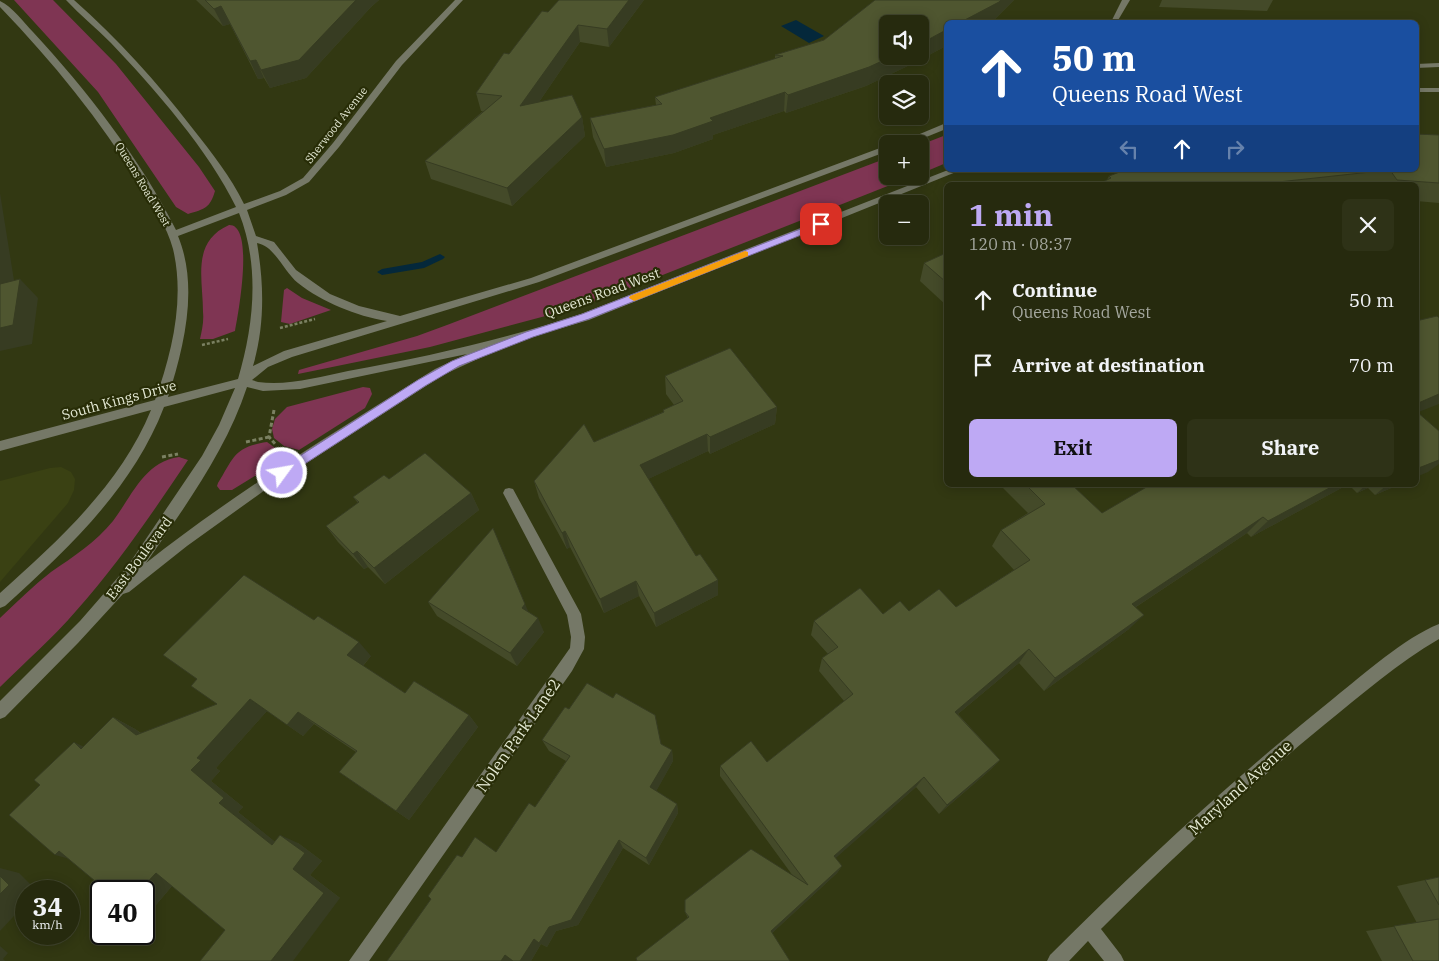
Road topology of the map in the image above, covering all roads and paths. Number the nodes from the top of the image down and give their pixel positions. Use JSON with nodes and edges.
{"nodes":[{"id":1,"x":70,"y":0,"type":"edge"},
{"id":2,"x":459,"y":0,"type":"edge"},
{"id":3,"x":1126,"y":0,"type":"edge"},
{"id":4,"x":0,"y":2,"type":"edge"},
{"id":5,"x":1115,"y":20,"type":"edge"},
{"id":6,"x":1439,"y":65,"type":"edge"},
{"id":7,"x":1419,"y":66,"type":"edge"},
{"id":8,"x":1419,"y":90,"type":"edge"},
{"id":9,"x":1439,"y":90,"type":"edge"},
{"id":10,"x":944,"y":127,"type":"edge"},
{"id":11,"x":923,"y":135,"type":"edge"},
{"id":12,"x":879,"y":151,"type":"edge"},
{"id":13,"x":951,"y":172,"type":"edge"},
{"id":14,"x":241,"y":208,"type":"junction"},
{"id":15,"x":173,"y":234,"type":"junction"},
{"id":16,"x":252,"y":239,"type":"junction"},
{"id":17,"x":316,"y":318,"type":"dead end"},
{"id":18,"x":409,"y":318,"type":"junction"},
{"id":19,"x":277,"y":329,"type":"dead end"},
{"id":20,"x":530,"y":335,"type":"junction"},
{"id":21,"x":233,"y":338,"type":"dead end"},
{"id":22,"x":197,"y":346,"type":"dead end"},
{"id":23,"x":245,"y":381,"type":"junction"},
{"id":24,"x":160,"y":404,"type":"junction"},
{"id":25,"x":274,"y":409,"type":"dead end"},
{"id":26,"x":269,"y":437,"type":"junction"},
{"id":27,"x":238,"y":444,"type":"dead end"},
{"id":28,"x":0,"y":446,"type":"edge"},
{"id":29,"x":281,"y":450,"type":"dead end"},
{"id":30,"x":509,"y":494,"type":"dead end"},
{"id":31,"x":0,"y":602,"type":"edge"},
{"id":32,"x":99,"y":612,"type":"junction"},
{"id":33,"x":1439,"y":631,"type":"edge"},
{"id":34,"x":0,"y":712,"type":"edge"},
{"id":35,"x":1089,"y":928,"type":"junction"},
{"id":36,"x":358,"y":961,"type":"edge"},
{"id":37,"x":1056,"y":961,"type":"edge"},
{"id":38,"x":1115,"y":961,"type":"edge"}],
"edges":[{"from":1,"to":14,"type":"street"},
{"from":2,"to":14,"type":"street","name":"Sherwood Avenue"},
{"from":3,"to":5,"type":"street"},
{"from":4,"to":15,"type":"street","name":"Queens Road West"},
{"from":6,"to":7,"type":"street"},
{"from":8,"to":9,"type":"street"},
{"from":10,"to":11,"type":"street"},
{"from":12,"to":18,"type":"street"},
{"from":13,"to":20,"type":"street","name":"Queens Road West"},
{"from":14,"to":15,"type":"street","name":"Sherwood Avenue"},
{"from":14,"to":16,"type":"street"},
{"from":15,"to":24,"type":"street","name":"Queens Road West"},
{"from":16,"to":18,"type":"street"},
{"from":16,"to":23,"type":"street"},
{"from":17,"to":19,"type":"path"},
{"from":18,"to":23,"type":"street"},
{"from":20,"to":23,"type":"street","name":"Queens Road West"},
{"from":20,"to":32,"type":"street"},
{"from":21,"to":22,"type":"path"},
{"from":23,"to":24,"type":"street","name":"South Kings Drive"},
{"from":23,"to":32,"type":"street","name":"East Boulevard"},
{"from":24,"to":28,"type":"street","name":"South Kings Drive"},
{"from":24,"to":31,"type":"street"},
{"from":25,"to":26,"type":"path"},
{"from":26,"to":27,"type":"path"},
{"from":26,"to":29,"type":"path"},
{"from":30,"to":36,"type":"street","name":"Nolen Park Lane2"},
{"from":32,"to":34,"type":"street","name":"East Boulevard"},
{"from":33,"to":35,"type":"street","name":"Maryland Avenue"},
{"from":35,"to":37,"type":"street","name":"Maryland Avenue"},
{"from":35,"to":38,"type":"street"}]}
